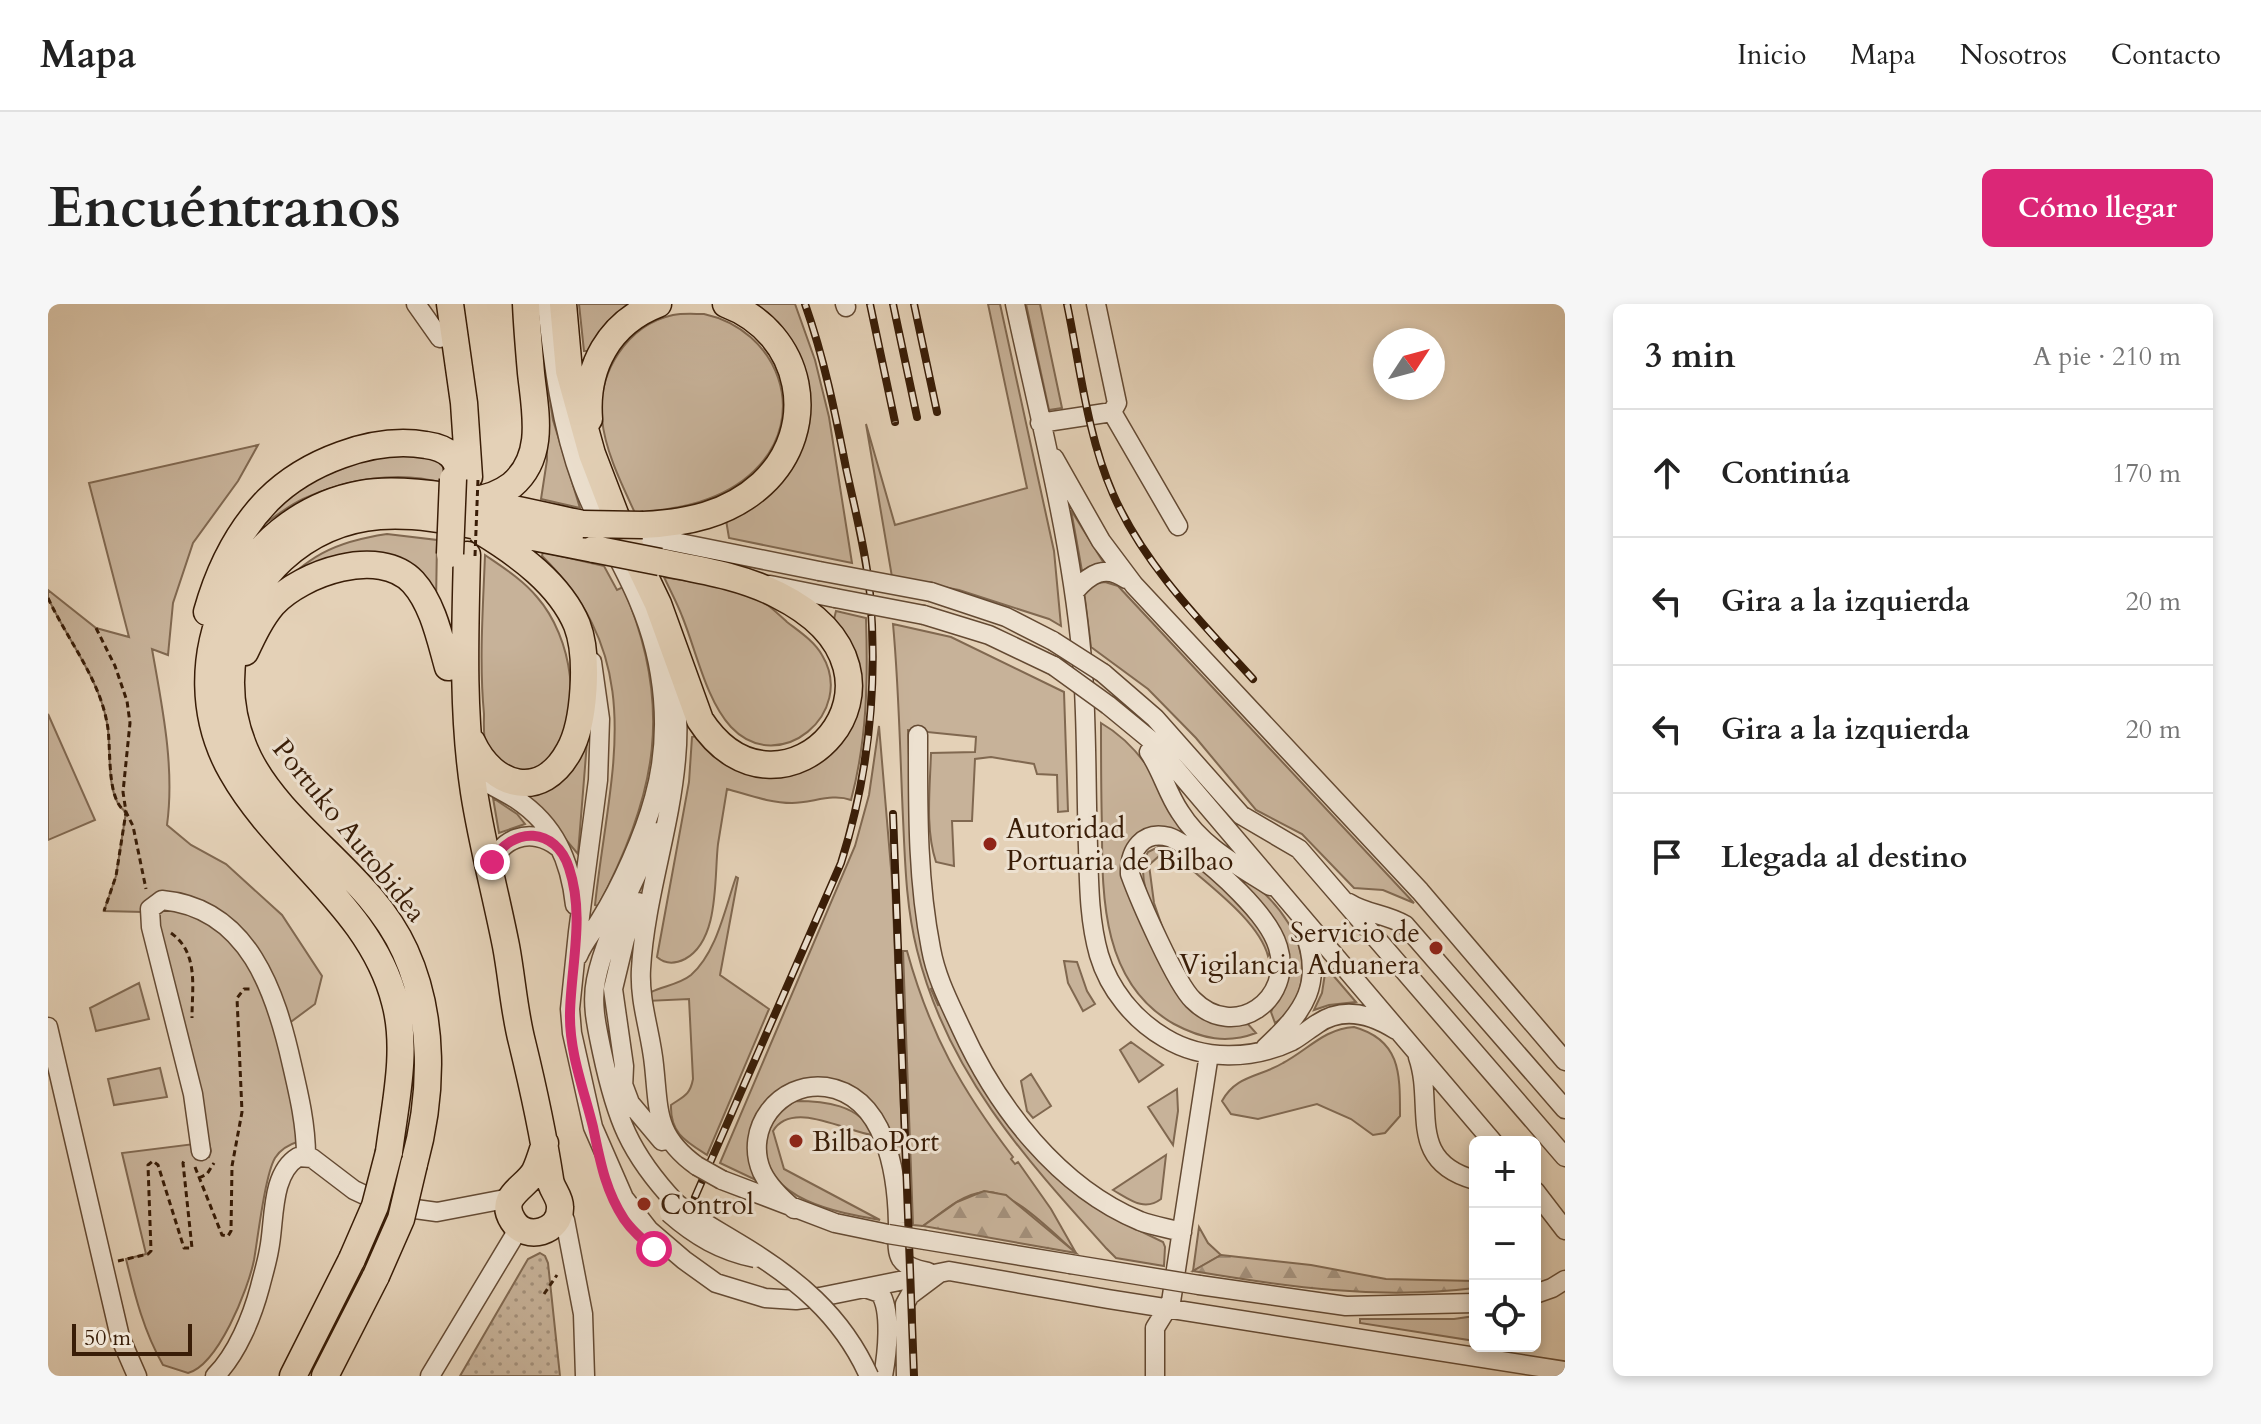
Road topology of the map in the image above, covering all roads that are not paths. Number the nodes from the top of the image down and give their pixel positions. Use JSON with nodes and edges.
{"nodes":[{"id":1,"x":416,"y":304,"type":"edge"},
{"id":2,"x":435,"y":304,"type":"edge"},
{"id":3,"x":442,"y":304,"type":"edge"},
{"id":4,"x":450,"y":304,"type":"edge"},
{"id":5,"x":526,"y":304,"type":"edge"},
{"id":6,"x":547,"y":304,"type":"edge"},
{"id":7,"x":563,"y":304,"type":"edge"},
{"id":8,"x":658,"y":304,"type":"edge"},
{"id":9,"x":726,"y":304,"type":"edge"},
{"id":10,"x":1015,"y":304,"type":"edge"},
{"id":11,"x":1096,"y":304,"type":"edge"},
{"id":12,"x":440,"y":338,"type":"junction"},
{"id":13,"x":457,"y":411,"type":"junction"},
{"id":14,"x":1112,"y":412,"type":"junction"},
{"id":15,"x":1042,"y":432,"type":"junction"},
{"id":16,"x":407,"y":442,"type":"junction"},
{"id":17,"x":592,"y":454,"type":"junction"},
{"id":18,"x":463,"y":485,"type":"junction"},
{"id":19,"x":1178,"y":526,"type":"dead end"},
{"id":20,"x":644,"y":531,"type":"junction"},
{"id":21,"x":463,"y":555,"type":"junction"},
{"id":22,"x":736,"y":578,"type":"junction"},
{"id":23,"x":1134,"y":585,"type":"junction"},
{"id":24,"x":1075,"y":591,"type":"junction"},
{"id":25,"x":577,"y":626,"type":"junction"},
{"id":26,"x":668,"y":631,"type":"junction"},
{"id":27,"x":449,"y":675,"type":"junction"},
{"id":28,"x":208,"y":698,"type":"junction"},
{"id":29,"x":1114,"y":710,"type":"junction"},
{"id":30,"x":234,"y":718,"type":"junction"},
{"id":31,"x":467,"y":725,"type":"junction"},
{"id":32,"x":918,"y":735,"type":"dead end"},
{"id":33,"x":472,"y":774,"type":"junction"},
{"id":34,"x":674,"y":780,"type":"junction"},
{"id":35,"x":666,"y":825,"type":"junction"},
{"id":36,"x":563,"y":853,"type":"junction"},
{"id":37,"x":1209,"y":855,"type":"junction"},
{"id":38,"x":491,"y":878,"type":"junction"},
{"id":39,"x":1278,"y":891,"type":"junction"},
{"id":40,"x":1336,"y":892,"type":"junction"},
{"id":41,"x":1298,"y":915,"type":"junction"},
{"id":42,"x":579,"y":947,"type":"junction"},
{"id":43,"x":48,"y":1027,"type":"edge"},
{"id":44,"x":1396,"y":1030,"type":"junction"},
{"id":45,"x":521,"y":1040,"type":"junction"},
{"id":46,"x":1263,"y":1050,"type":"junction"},
{"id":47,"x":1209,"y":1054,"type":"junction"},
{"id":48,"x":1417,"y":1054,"type":"junction"},
{"id":49,"x":1565,"y":1061,"type":"edge"},
{"id":50,"x":655,"y":1073,"type":"junction"},
{"id":51,"x":624,"y":1081,"type":"junction"},
{"id":52,"x":1565,"y":1109,"type":"edge"},
{"id":53,"x":642,"y":1117,"type":"junction"},
{"id":54,"x":1488,"y":1136,"type":"edge"},
{"id":55,"x":545,"y":1143,"type":"junction"},
{"id":56,"x":201,"y":1151,"type":"dead end"},
{"id":57,"x":635,"y":1151,"type":"junction"},
{"id":58,"x":306,"y":1156,"type":"junction"},
{"id":59,"x":1565,"y":1157,"type":"edge"},
{"id":60,"x":694,"y":1163,"type":"junction"},
{"id":61,"x":1469,"y":1177,"type":"edge"},
{"id":62,"x":516,"y":1191,"type":"junction"},
{"id":63,"x":556,"y":1199,"type":"junction"},
{"id":64,"x":1541,"y":1199,"type":"edge"},
{"id":65,"x":673,"y":1208,"type":"junction"},
{"id":66,"x":794,"y":1209,"type":"junction"},
{"id":67,"x":528,"y":1230,"type":"junction"},
{"id":68,"x":1565,"y":1230,"type":"edge"},
{"id":69,"x":1182,"y":1232,"type":"junction"},
{"id":70,"x":893,"y":1241,"type":"junction"},
{"id":71,"x":566,"y":1265,"type":"junction"},
{"id":72,"x":938,"y":1272,"type":"junction"},
{"id":73,"x":1565,"y":1280,"type":"edge"},
{"id":74,"x":892,"y":1282,"type":"junction"},
{"id":75,"x":862,"y":1288,"type":"junction"},
{"id":76,"x":1541,"y":1292,"type":"edge"},
{"id":77,"x":1469,"y":1303,"type":"edge"},
{"id":78,"x":1170,"y":1307,"type":"junction"},
{"id":79,"x":886,"y":1310,"type":"junction"},
{"id":80,"x":1470,"y":1355,"type":"junction"},
{"id":81,"x":1565,"y":1371,"type":"edge"},
{"id":82,"x":138,"y":1375,"type":"edge"},
{"id":83,"x":215,"y":1376,"type":"edge"},
{"id":84,"x":293,"y":1376,"type":"edge"},
{"id":85,"x":325,"y":1376,"type":"edge"},
{"id":86,"x":430,"y":1376,"type":"edge"},
{"id":87,"x":585,"y":1376,"type":"edge"},
{"id":88,"x":869,"y":1376,"type":"edge"},
{"id":89,"x":883,"y":1376,"type":"edge"},
{"id":90,"x":906,"y":1376,"type":"edge"},
{"id":91,"x":1155,"y":1376,"type":"edge"},
{"id":92,"x":1510,"y":1376,"type":"edge"}],
"edges":[{"from":1,"to":12,"type":"street"},
{"from":2,"to":12,"type":"highway"},
{"from":3,"to":13,"type":"street"},
{"from":4,"to":13,"type":"highway"},
{"from":5,"to":18,"type":"highway"},
{"from":6,"to":42,"type":"street"},
{"from":7,"to":17,"type":"highway"},
{"from":8,"to":17,"type":"highway"},
{"from":9,"to":20,"type":"highway","name":"Portuko Autobidea"},
{"from":10,"to":15,"type":"street"},
{"from":11,"to":14,"type":"street"},
{"from":12,"to":13,"type":"highway"},
{"from":13,"to":16,"type":"highway"},
{"from":13,"to":18,"type":"highway"},
{"from":14,"to":15,"type":"street"},
{"from":14,"to":19,"type":"street"},
{"from":15,"to":23,"type":"street"},
{"from":15,"to":24,"type":"street"},
{"from":16,"to":18,"type":"highway"},
{"from":16,"to":28,"type":"highway"},
{"from":17,"to":26,"type":"highway","name":"Portuko Autobidea"},
{"from":18,"to":20,"type":"highway","name":"Portuko Autobidea","bridge":true},
{"from":18,"to":21,"type":"highway"},
{"from":18,"to":22,"type":"highway","name":"Portuko Autobidea","bridge":true},
{"from":18,"to":25,"type":"highway"},
{"from":18,"to":28,"type":"highway","name":"Portuko Autobidea"},
{"from":18,"to":30,"type":"highway","name":"Portuko Autobidea"},
{"from":20,"to":40,"type":"street","bridge":true},
{"from":21,"to":27,"type":"highway"},
{"from":21,"to":31,"type":"highway"},
{"from":22,"to":26,"type":"highway","name":"Portuko Autobidea"},
{"from":22,"to":29,"type":"street","bridge":true},
{"from":23,"to":24,"type":"street"},
{"from":23,"to":49,"type":"street"},
{"from":24,"to":47,"type":"street"},
{"from":25,"to":31,"type":"highway"},
{"from":25,"to":42,"type":"street"},
{"from":26,"to":34,"type":"street"},
{"from":27,"to":30,"type":"highway"},
{"from":27,"to":33,"type":"highway"},
{"from":27,"to":45,"type":"highway"},
{"from":28,"to":84,"type":"highway","name":"Portuko Autobidea","bridge":true},
{"from":29,"to":37,"type":"street"},
{"from":29,"to":39,"type":"street"},
{"from":30,"to":85,"type":"highway","name":"Portuko Autobidea","bridge":true},
{"from":31,"to":33,"type":"highway"},
{"from":32,"to":69,"type":"street"},
{"from":33,"to":36,"type":"street"},
{"from":33,"to":38,"type":"highway"},
{"from":34,"to":35,"type":"street"},
{"from":34,"to":57,"type":"street"},
{"from":35,"to":50,"type":"street"},
{"from":35,"to":51,"type":"street"},
{"from":36,"to":38,"type":"street"},
{"from":36,"to":42,"type":"street"},
{"from":37,"to":37,"type":"street"},
{"from":37,"to":39,"type":"street"},
{"from":38,"to":45,"type":"highway"},
{"from":39,"to":41,"type":"street"},
{"from":40,"to":52,"type":"street"},
{"from":40,"to":59,"type":"street"},
{"from":41,"to":44,"type":"street"},
{"from":41,"to":46,"type":"street"},
{"from":42,"to":65,"type":"street"},
{"from":42,"to":75,"type":"street"},
{"from":43,"to":82,"type":"street"},
{"from":44,"to":46,"type":"street"},
{"from":44,"to":48,"type":"street"},
{"from":45,"to":55,"type":"highway"},
{"from":46,"to":47,"type":"street"},
{"from":47,"to":69,"type":"street"},
{"from":48,"to":54,"type":"street"},
{"from":48,"to":61,"type":"street"},
{"from":50,"to":53,"type":"street"},
{"from":50,"to":60,"type":"street"},
{"from":51,"to":53,"type":"street"},
{"from":51,"to":57,"type":"street"},
{"from":53,"to":57,"type":"street"},
{"from":53,"to":60,"type":"street"},
{"from":55,"to":62,"type":"highway"},
{"from":55,"to":63,"type":"highway"},
{"from":56,"to":58,"type":"street"},
{"from":57,"to":65,"type":"street"},
{"from":58,"to":62,"type":"street"},
{"from":58,"to":83,"type":"street"},
{"from":60,"to":66,"type":"street","bridge":true},
{"from":62,"to":63,"type":"highway"},
{"from":62,"to":67,"type":"highway"},
{"from":63,"to":67,"type":"highway"},
{"from":63,"to":71,"type":"street"},
{"from":64,"to":68,"type":"street"},
{"from":65,"to":88,"type":"street","bridge":true},
{"from":66,"to":70,"type":"street"},
{"from":66,"to":70,"type":"street"},
{"from":67,"to":71,"type":"street"},
{"from":67,"to":86,"type":"street"},
{"from":69,"to":78,"type":"street"},
{"from":70,"to":72,"type":"street"},
{"from":70,"to":74,"type":"street"},
{"from":70,"to":77,"type":"street","bridge":true},
{"from":71,"to":87,"type":"street"},
{"from":72,"to":74,"type":"street"},
{"from":72,"to":78,"type":"street"},
{"from":72,"to":90,"type":"street"},
{"from":73,"to":76,"type":"street"},
{"from":74,"to":75,"type":"street"},
{"from":74,"to":79,"type":"street"},
{"from":75,"to":79,"type":"street"},
{"from":78,"to":80,"type":"street"},
{"from":78,"to":91,"type":"street"},
{"from":79,"to":89,"type":"street"},
{"from":80,"to":81,"type":"street"},
{"from":80,"to":92,"type":"street"}]}
